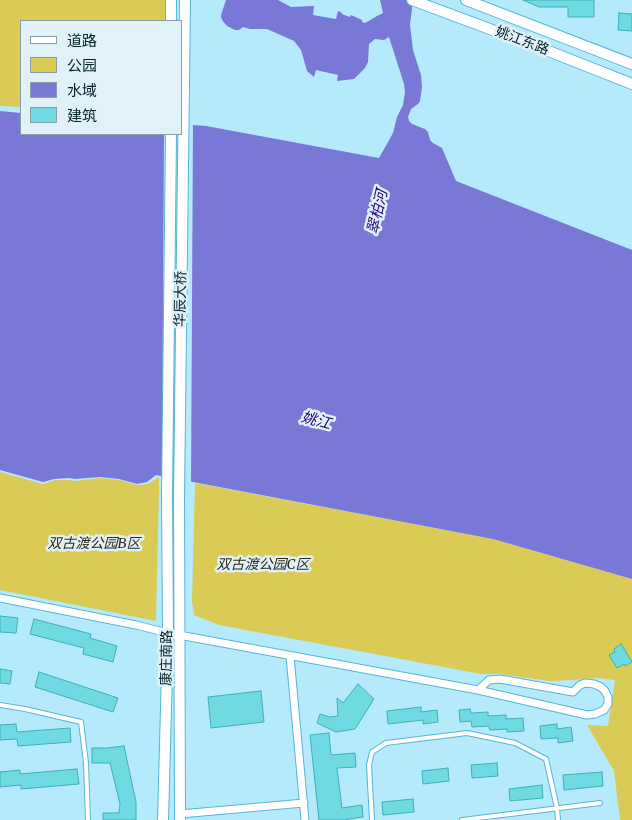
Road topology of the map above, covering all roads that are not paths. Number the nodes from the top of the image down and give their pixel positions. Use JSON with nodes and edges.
{"nodes":[{"id":1,"x":171,"y":0,"type":"edge"},
{"id":2,"x":185,"y":0,"type":"edge"},
{"id":3,"x":412,"y":0,"type":"edge"},
{"id":4,"x":466,"y":0,"type":"edge"},
{"id":5,"x":481,"y":3,"type":"edge"},
{"id":6,"x":171,"y":20,"type":"edge"},
{"id":7,"x":632,"y":64,"type":"edge"},
{"id":8,"x":632,"y":84,"type":"edge"},
{"id":9,"x":172,"y":135,"type":"edge"},
{"id":10,"x":167,"y":495,"type":"joint"},
{"id":11,"x":179,"y":498,"type":"joint"},
{"id":12,"x":0,"y":598,"type":"edge"},
{"id":13,"x":168,"y":633,"type":"junction"},
{"id":14,"x":179,"y":635,"type":"junction"},
{"id":15,"x":290,"y":656,"type":"junction"},
{"id":16,"x":478,"y":690,"type":"junction"},
{"id":17,"x":0,"y":705,"type":"edge"},
{"id":18,"x":304,"y":803,"type":"junction"},
{"id":19,"x":600,"y":803,"type":"dead end"},
{"id":20,"x":557,"y":808,"type":"junction"},
{"id":21,"x":180,"y":817,"type":"edge"},
{"id":22,"x":88,"y":820,"type":"edge"},
{"id":23,"x":163,"y":820,"type":"edge"},
{"id":24,"x":305,"y":820,"type":"edge"},
{"id":25,"x":372,"y":820,"type":"edge"},
{"id":26,"x":462,"y":820,"type":"edge"},
{"id":27,"x":558,"y":820,"type":"edge"}],
"edges":[{"from":1,"to":6,"type":"main road"},
{"from":2,"to":11,"type":"main road","name":"华辰大桥"},
{"from":3,"to":8,"type":"main road","name":"姚江东路"},
{"from":4,"to":5,"type":"main road","name":"姚江东路"},
{"from":5,"to":7,"type":"main road","name":"姚江东路"},
{"from":9,"to":10,"type":"main road","name":"华辰大桥"},
{"from":10,"to":13,"type":"main road","name":"康庄南路"},
{"from":11,"to":14,"type":"main road","name":"康庄南路"},
{"from":12,"to":13,"type":"street"},
{"from":13,"to":14,"type":"street"},
{"from":13,"to":23,"type":"main road","name":"康庄南路"},
{"from":14,"to":15,"type":"street"},
{"from":14,"to":21,"type":"main road","name":"康庄南路"},
{"from":15,"to":16,"type":"street"},
{"from":15,"to":18,"type":"street"},
{"from":16,"to":16,"type":"street"},
{"from":17,"to":22,"type":"lane"},
{"from":18,"to":21,"type":"street"},
{"from":18,"to":24,"type":"street"},
{"from":19,"to":20,"type":"lane"},
{"from":20,"to":25,"type":"lane"},
{"from":20,"to":26,"type":"lane"},
{"from":20,"to":27,"type":"lane"}]}
